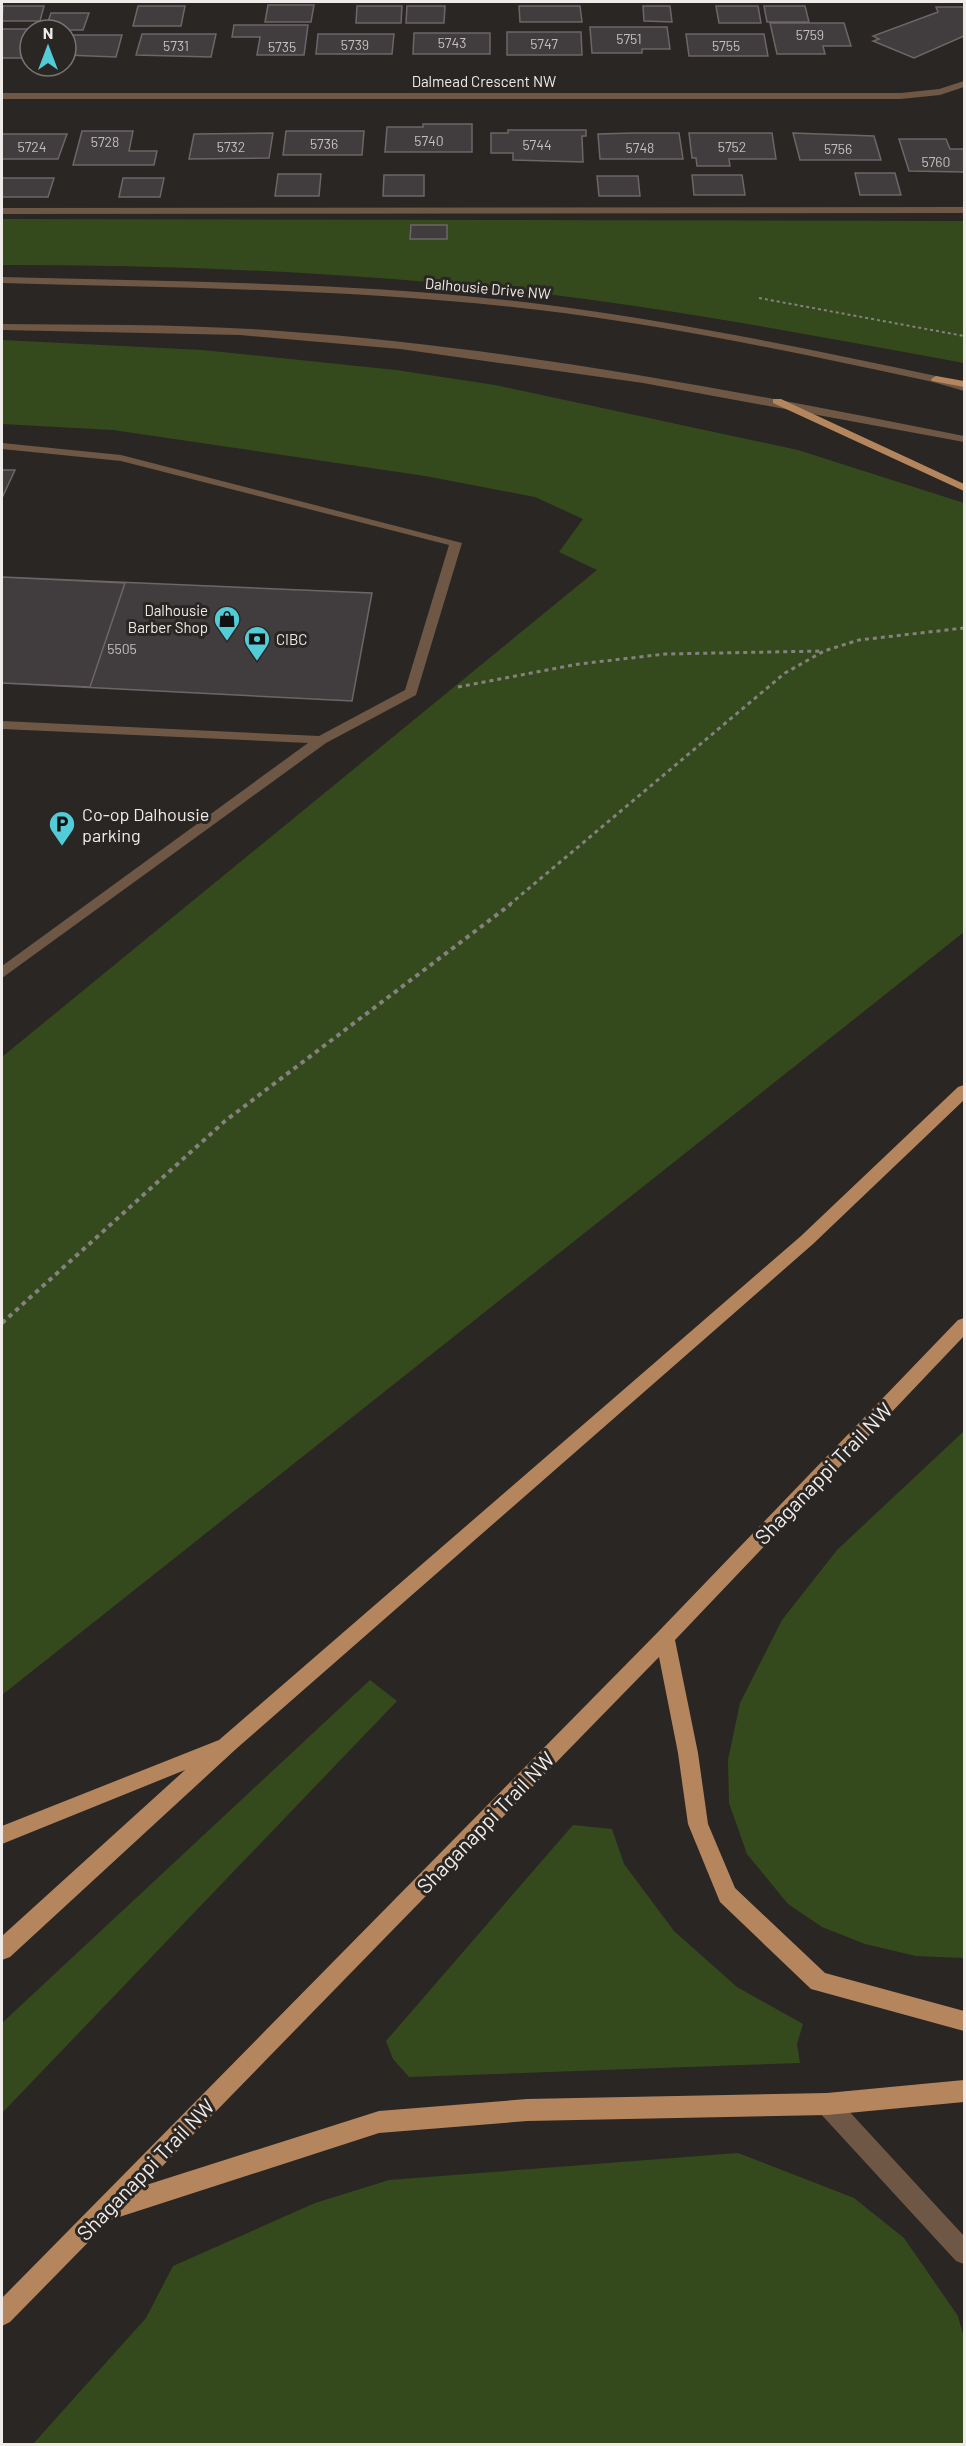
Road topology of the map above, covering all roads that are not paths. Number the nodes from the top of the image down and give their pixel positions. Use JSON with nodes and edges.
{"nodes":[{"id":1,"x":964,"y":84,"type":"edge"},
{"id":2,"x":2,"y":96,"type":"edge"},
{"id":3,"x":964,"y":210,"type":"edge"},
{"id":4,"x":2,"y":211,"type":"edge"},
{"id":5,"x":2,"y":280,"type":"edge"},
{"id":6,"x":2,"y":327,"type":"edge"},
{"id":7,"x":936,"y":380,"type":"joint"},
{"id":8,"x":964,"y":386,"type":"edge"},
{"id":9,"x":777,"y":401,"type":"junction"},
{"id":10,"x":964,"y":438,"type":"edge"},
{"id":11,"x":2,"y":446,"type":"edge"},
{"id":12,"x":964,"y":488,"type":"edge"},
{"id":13,"x":2,"y":725,"type":"edge"},
{"id":14,"x":321,"y":740,"type":"junction"},
{"id":15,"x":2,"y":973,"type":"edge"},
{"id":16,"x":964,"y":1091,"type":"edge"},
{"id":17,"x":964,"y":1325,"type":"edge"},
{"id":18,"x":665,"y":1638,"type":"junction"},
{"id":19,"x":229,"y":1743,"type":"junction"},
{"id":20,"x":2,"y":1835,"type":"edge"},
{"id":21,"x":2,"y":1950,"type":"edge"},
{"id":22,"x":964,"y":2021,"type":"edge"},
{"id":23,"x":964,"y":2091,"type":"edge"},
{"id":24,"x":827,"y":2104,"type":"junction"},
{"id":25,"x":105,"y":2210,"type":"junction"},
{"id":26,"x":964,"y":2253,"type":"edge"},
{"id":27,"x":2,"y":2314,"type":"edge"}],
"edges":[{"from":1,"to":2,"type":"street","name":"Dalmead Crescent NW"},
{"from":3,"to":4,"type":"street"},
{"from":5,"to":7,"type":"street","name":"Dalhousie Drive NW"},
{"from":6,"to":9,"type":"street"},
{"from":7,"to":8,"type":"main road"},
{"from":9,"to":10,"type":"street"},
{"from":9,"to":12,"type":"main road"},
{"from":11,"to":14,"type":"street"},
{"from":13,"to":14,"type":"street"},
{"from":14,"to":15,"type":"street"},
{"from":16,"to":19,"type":"main road"},
{"from":17,"to":18,"type":"main road","name":"Shaganappi Trail NW"},
{"from":18,"to":22,"type":"main road"},
{"from":18,"to":25,"type":"main road","name":"Shaganappi Trail NW"},
{"from":19,"to":20,"type":"main road"},
{"from":19,"to":21,"type":"main road"},
{"from":23,"to":24,"type":"main road"},
{"from":24,"to":25,"type":"main road"},
{"from":24,"to":26,"type":"street"},
{"from":25,"to":27,"type":"main road","name":"Shaganappi Trail NW"}]}
